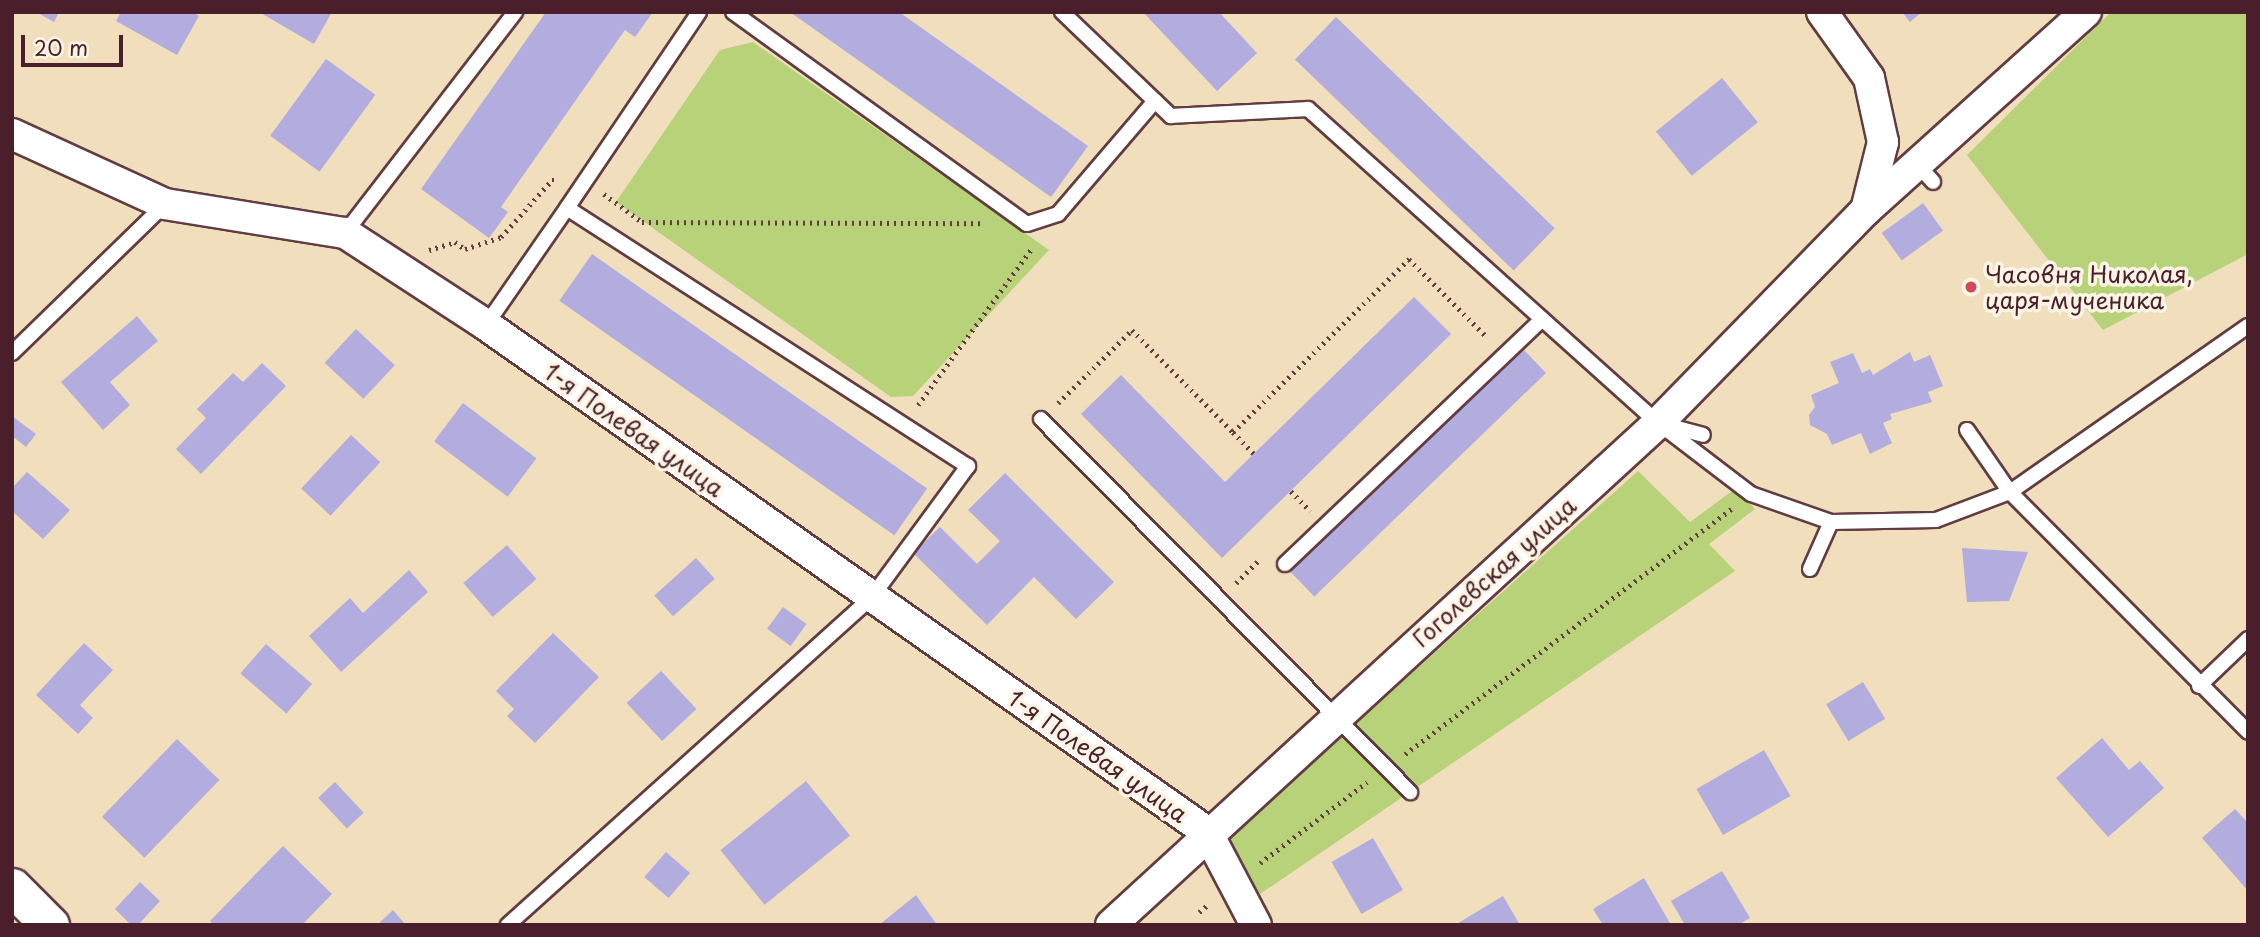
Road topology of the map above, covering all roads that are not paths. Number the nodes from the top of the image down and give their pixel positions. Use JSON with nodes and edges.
{"nodes":[{"id":1,"x":515,"y":12,"type":"edge"},
{"id":2,"x":699,"y":12,"type":"edge"},
{"id":3,"x":733,"y":12,"type":"edge"},
{"id":4,"x":1062,"y":12,"type":"edge"},
{"id":5,"x":1822,"y":12,"type":"edge"},
{"id":6,"x":2085,"y":12,"type":"edge"},
{"id":7,"x":1155,"y":101,"type":"junction"},
{"id":8,"x":12,"y":134,"type":"edge"},
{"id":9,"x":165,"y":204,"type":"junction"},
{"id":10,"x":567,"y":208,"type":"junction"},
{"id":11,"x":1866,"y":210,"type":"junction"},
{"id":12,"x":345,"y":233,"type":"junction"},
{"id":13,"x":1542,"y":319,"type":"junction"},
{"id":14,"x":486,"y":325,"type":"junction"},
{"id":15,"x":2248,"y":326,"type":"edge"},
{"id":16,"x":12,"y":354,"type":"edge"},
{"id":17,"x":1041,"y":419,"type":"road end"},
{"id":18,"x":1658,"y":423,"type":"junction"},
{"id":19,"x":1967,"y":430,"type":"dead end"},
{"id":20,"x":1703,"y":435,"type":"dead end"},
{"id":21,"x":2010,"y":492,"type":"junction"},
{"id":22,"x":1831,"y":522,"type":"junction"},
{"id":23,"x":1285,"y":565,"type":"dead end"},
{"id":24,"x":1810,"y":569,"type":"dead end"},
{"id":25,"x":871,"y":598,"type":"junction"},
{"id":26,"x":2248,"y":639,"type":"edge"},
{"id":27,"x":2199,"y":687,"type":"junction"},
{"id":28,"x":1333,"y":718,"type":"junction"},
{"id":29,"x":2248,"y":732,"type":"edge"},
{"id":30,"x":1410,"y":792,"type":"dead end"},
{"id":31,"x":1207,"y":832,"type":"junction"},
{"id":32,"x":12,"y":887,"type":"edge"},
{"id":33,"x":50,"y":925,"type":"edge"},
{"id":34,"x":508,"y":925,"type":"edge"},
{"id":35,"x":1111,"y":925,"type":"edge"},
{"id":36,"x":1256,"y":925,"type":"edge"}],
"edges":[{"from":1,"to":12,"type":"lane"},
{"from":2,"to":10,"type":"lane"},
{"from":3,"to":7,"type":"lane"},
{"from":4,"to":7,"type":"lane"},
{"from":5,"to":11,"type":"street"},
{"from":6,"to":11,"type":"street","name":"Гоголевская улица"},
{"from":7,"to":13,"type":"lane"},
{"from":8,"to":9,"type":"street","name":"1-я Полевая улица"},
{"from":9,"to":12,"type":"street","name":"1-я Полевая улица"},
{"from":9,"to":16,"type":"lane"},
{"from":10,"to":14,"type":"lane"},
{"from":10,"to":25,"type":"lane"},
{"from":11,"to":18,"type":"street","name":"Гоголевская улица"},
{"from":12,"to":14,"type":"street","name":"1-я Полевая улица"},
{"from":13,"to":18,"type":"lane"},
{"from":13,"to":23,"type":"lane"},
{"from":14,"to":25,"type":"street","name":"1-я Полевая улица"},
{"from":15,"to":21,"type":"lane"},
{"from":17,"to":28,"type":"lane"},
{"from":18,"to":20,"type":"lane"},
{"from":18,"to":22,"type":"lane"},
{"from":18,"to":28,"type":"street","name":"Гоголевская улица"},
{"from":19,"to":21,"type":"lane"},
{"from":21,"to":22,"type":"lane"},
{"from":21,"to":27,"type":"lane"},
{"from":22,"to":24,"type":"lane"},
{"from":25,"to":31,"type":"street","name":"1-я Полевая улица"},
{"from":25,"to":34,"type":"lane"},
{"from":26,"to":27,"type":"lane"},
{"from":27,"to":29,"type":"lane"},
{"from":28,"to":30,"type":"lane"},
{"from":28,"to":31,"type":"street","name":"Гоголевская улица"},
{"from":31,"to":35,"type":"street","name":"Гоголевская улица"},
{"from":31,"to":36,"type":"street"},
{"from":32,"to":33,"type":"street"}]}
